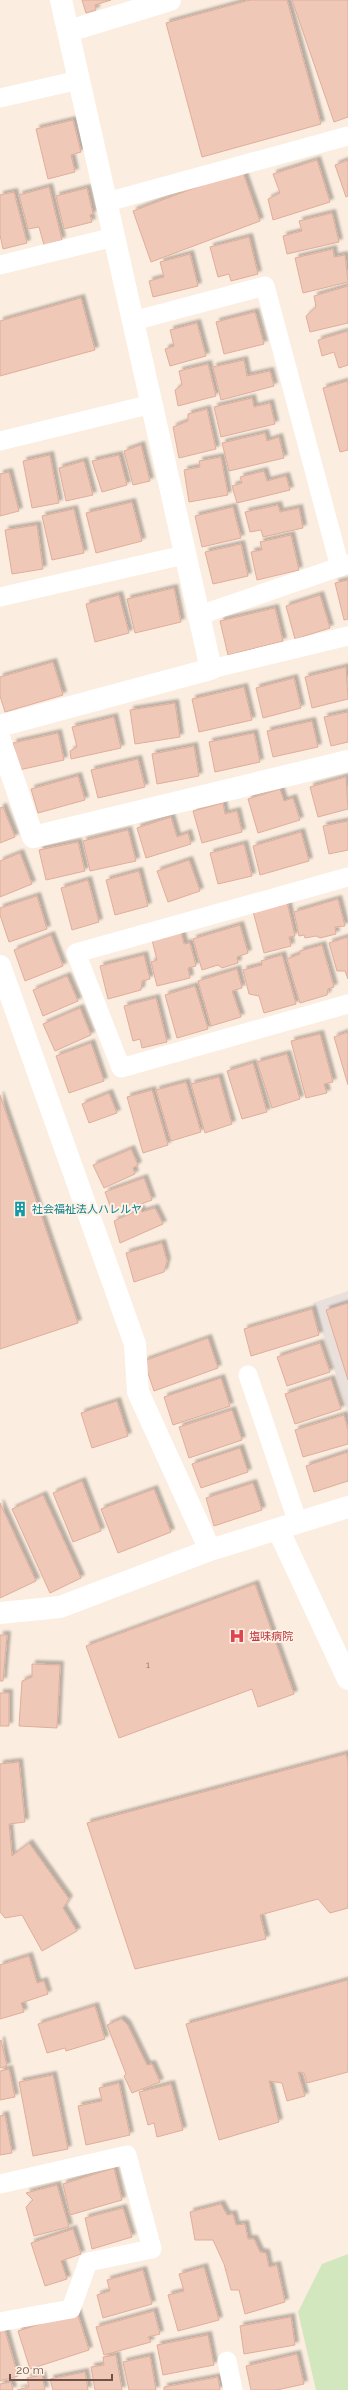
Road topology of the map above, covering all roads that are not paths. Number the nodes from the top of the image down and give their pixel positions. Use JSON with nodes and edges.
{"nodes":[{"id":1,"x":61,"y":0,"type":"edge"},
{"id":2,"x":170,"y":0,"type":"edge"},
{"id":3,"x":69,"y":31,"type":"junction"},
{"id":4,"x":79,"y":80,"type":"junction"},
{"id":5,"x":0,"y":98,"type":"edge"},
{"id":6,"x":348,"y":136,"type":"edge"},
{"id":7,"x":107,"y":202,"type":"junction"},
{"id":8,"x":114,"y":237,"type":"junction"},
{"id":9,"x":0,"y":265,"type":"edge"},
{"id":10,"x":133,"y":321,"type":"junction"},
{"id":11,"x":152,"y":404,"type":"junction"},
{"id":12,"x":0,"y":441,"type":"edge"},
{"id":13,"x":184,"y":555,"type":"junction"},
{"id":14,"x":344,"y":565,"type":"edge"},
{"id":15,"x":0,"y":597,"type":"edge"},
{"id":16,"x":198,"y":616,"type":"junction"},
{"id":17,"x":348,"y":636,"type":"edge"},
{"id":18,"x":210,"y":669,"type":"junction"},
{"id":19,"x":0,"y":726,"type":"edge"},
{"id":20,"x":0,"y":740,"type":"edge"},
{"id":21,"x":348,"y":761,"type":"edge"},
{"id":22,"x":348,"y":877,"type":"edge"},
{"id":23,"x":0,"y":966,"type":"edge"},
{"id":24,"x":348,"y":1004,"type":"edge"},
{"id":25,"x":248,"y":1374,"type":"dead end"},
{"id":26,"x":348,"y":1507,"type":"edge"},
{"id":27,"x":288,"y":1526,"type":"junction"},
{"id":28,"x":210,"y":1550,"type":"junction"},
{"id":29,"x":0,"y":1613,"type":"edge"},
{"id":30,"x":348,"y":1679,"type":"edge"},
{"id":31,"x":0,"y":2184,"type":"edge"},
{"id":32,"x":0,"y":2322,"type":"edge"},
{"id":33,"x":227,"y":2361,"type":"dead end"},
{"id":34,"x":233,"y":2390,"type":"edge"}],
"edges":[{"from":1,"to":3,"type":"street"},
{"from":2,"to":3,"type":"street"},
{"from":3,"to":4,"type":"street"},
{"from":4,"to":5,"type":"lane"},
{"from":4,"to":7,"type":"street"},
{"from":6,"to":7,"type":"lane"},
{"from":7,"to":8,"type":"street"},
{"from":8,"to":9,"type":"lane"},
{"from":8,"to":10,"type":"street"},
{"from":10,"to":11,"type":"street"},
{"from":10,"to":14,"type":"lane"},
{"from":11,"to":12,"type":"lane"},
{"from":11,"to":13,"type":"street"},
{"from":13,"to":15,"type":"lane"},
{"from":13,"to":16,"type":"street"},
{"from":14,"to":16,"type":"lane"},
{"from":16,"to":18,"type":"street"},
{"from":17,"to":18,"type":"lane"},
{"from":18,"to":19,"type":"street"},
{"from":20,"to":21,"type":"street"},
{"from":22,"to":24,"type":"lane"},
{"from":23,"to":28,"type":"street"},
{"from":25,"to":27,"type":"lane"},
{"from":26,"to":27,"type":"street"},
{"from":27,"to":28,"type":"street"},
{"from":27,"to":30,"type":"street"},
{"from":28,"to":29,"type":"street"},
{"from":31,"to":32,"type":"lane"},
{"from":33,"to":34,"type":"lane"}]}
